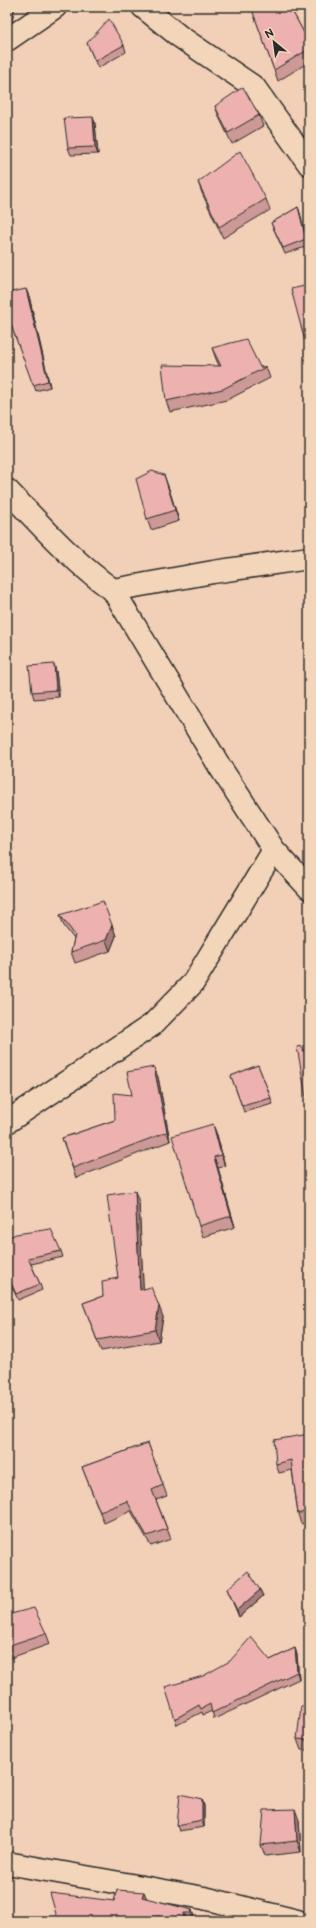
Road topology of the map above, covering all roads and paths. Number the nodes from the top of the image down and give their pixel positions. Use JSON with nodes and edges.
{"nodes":[{"id":1,"x":55,"y":7,"type":"edge"},
{"id":2,"x":143,"y":7,"type":"edge"},
{"id":3,"x":7,"y":40,"type":"edge"},
{"id":4,"x":309,"y":164,"type":"edge"},
{"id":5,"x":7,"y":490,"type":"edge"},
{"id":6,"x":309,"y":558,"type":"edge"},
{"id":7,"x":113,"y":590,"type":"junction"},
{"id":8,"x":274,"y":850,"type":"junction"},
{"id":9,"x":309,"y":888,"type":"edge"},
{"id":10,"x":7,"y":1122,"type":"edge"},
{"id":11,"x":7,"y":1863,"type":"edge"},
{"id":12,"x":297,"y":1921,"type":"edge"}],
"edges":[{"from":1,"to":3,"type":"street"},
{"from":2,"to":4,"type":"street"},
{"from":5,"to":7,"type":"street"},
{"from":6,"to":7,"type":"street"},
{"from":7,"to":8,"type":"street"},
{"from":8,"to":9,"type":"street"},
{"from":8,"to":10,"type":"street"},
{"from":11,"to":12,"type":"street"}]}
